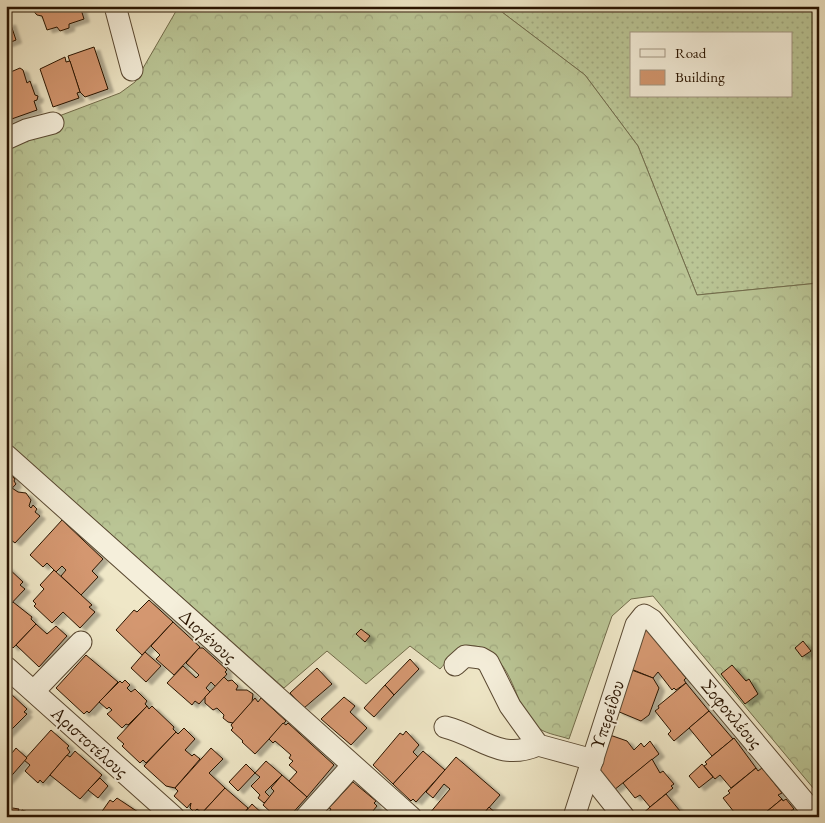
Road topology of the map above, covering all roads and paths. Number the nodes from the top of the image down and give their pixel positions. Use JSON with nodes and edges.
{"nodes":[{"id":1,"x":115,"y":6,"type":"edge"},
{"id":2,"x":132,"y":70,"type":"dead end"},
{"id":3,"x":54,"y":123,"type":"dead end"},
{"id":4,"x":6,"y":138,"type":"edge"},
{"id":5,"x":6,"y":455,"type":"edge"},
{"id":6,"x":644,"y":615,"type":"joint"},
{"id":7,"x":81,"y":642,"type":"dead end"},
{"id":8,"x":455,"y":666,"type":"dead end"},
{"id":9,"x":6,"y":667,"type":"edge"},
{"id":10,"x":34,"y":692,"type":"junction"},
{"id":11,"x":444,"y":727,"type":"dead end"},
{"id":12,"x":538,"y":745,"type":"junction"},
{"id":13,"x":352,"y":766,"type":"junction"},
{"id":14,"x":591,"y":767,"type":"junction"},
{"id":15,"x":174,"y":817,"type":"edge"},
{"id":16,"x":306,"y":817,"type":"edge"},
{"id":17,"x":411,"y":817,"type":"edge"},
{"id":18,"x":574,"y":817,"type":"edge"},
{"id":19,"x":624,"y":817,"type":"edge"},
{"id":20,"x":817,"y":817,"type":"edge"}],
"edges":[{"from":1,"to":2,"type":"street"},
{"from":3,"to":4,"type":"street"},
{"from":5,"to":13,"type":"street","name":"Διογένους"},
{"from":6,"to":14,"type":"street","name":"Υπερείδου"},
{"from":6,"to":20,"type":"street","name":"Σοφοκλέους"},
{"from":7,"to":10,"type":"street"},
{"from":8,"to":12,"type":"street"},
{"from":9,"to":10,"type":"street","name":"Αριστοτέλους"},
{"from":10,"to":15,"type":"street","name":"Αριστοτέλους"},
{"from":11,"to":12,"type":"street"},
{"from":12,"to":14,"type":"street"},
{"from":13,"to":16,"type":"street"},
{"from":13,"to":17,"type":"street","name":"Διογένους"},
{"from":14,"to":18,"type":"street","name":"Υπερείδου"},
{"from":14,"to":19,"type":"street"}]}
